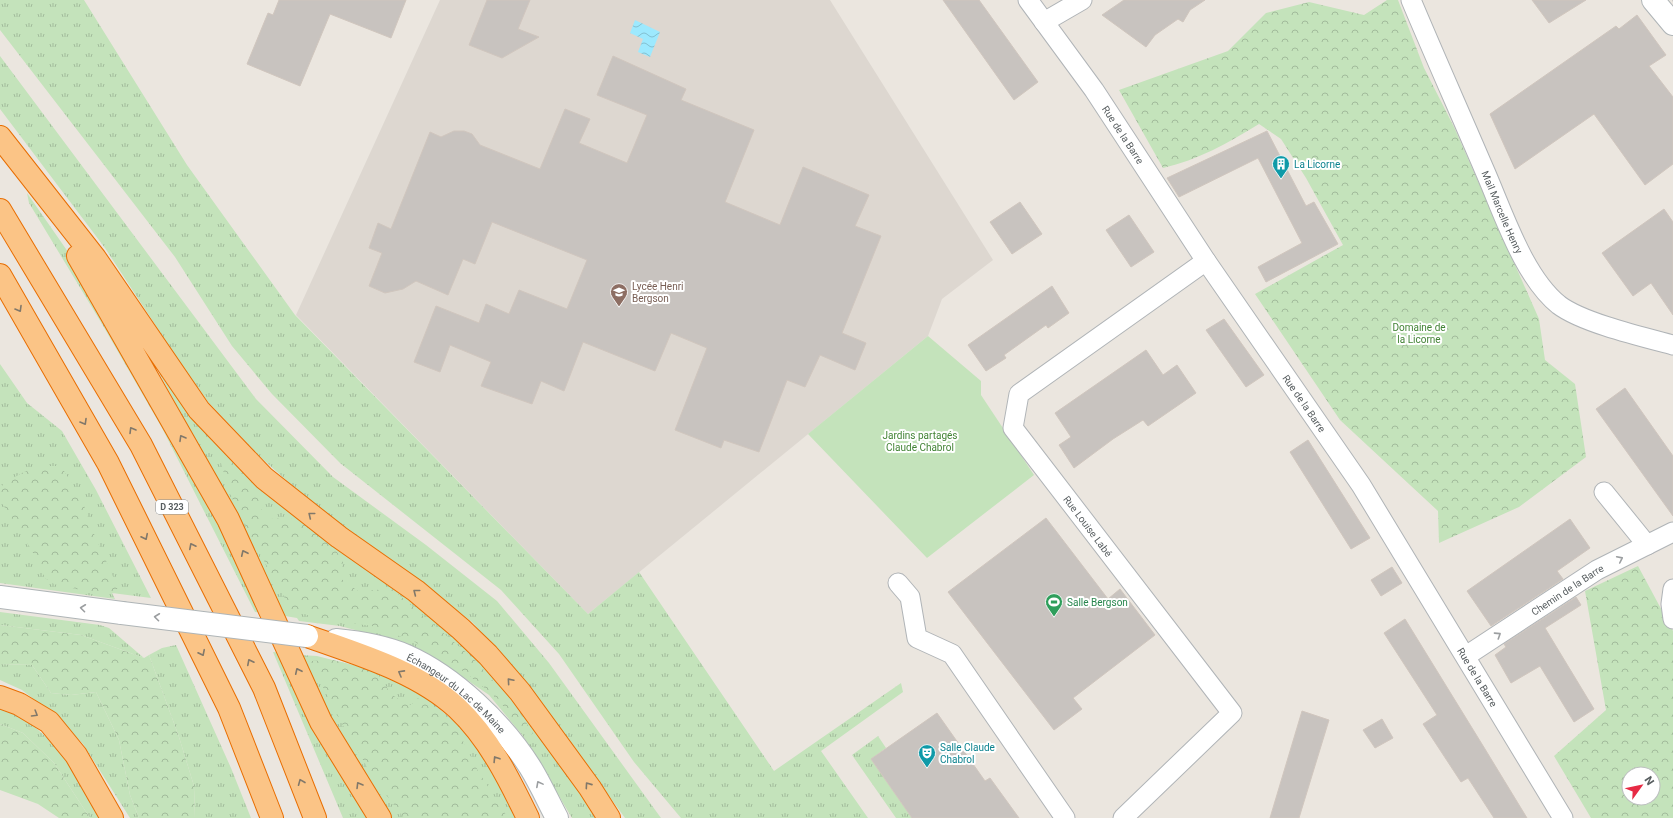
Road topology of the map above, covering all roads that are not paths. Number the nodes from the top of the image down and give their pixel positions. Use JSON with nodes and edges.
{"nodes":[{"id":1,"x":1028,"y":0,"type":"edge"},
{"id":2,"x":1082,"y":0,"type":"edge"},
{"id":3,"x":1411,"y":0,"type":"edge"},
{"id":4,"x":1653,"y":0,"type":"edge"},
{"id":5,"x":1044,"y":22,"type":"junction"},
{"id":6,"x":1673,"y":24,"type":"edge"},
{"id":7,"x":0,"y":137,"type":"edge"},
{"id":8,"x":38,"y":185,"type":"junction"},
{"id":9,"x":0,"y":210,"type":"edge"},
{"id":10,"x":1206,"y":262,"type":"junction"},
{"id":11,"x":0,"y":275,"type":"edge"},
{"id":12,"x":1673,"y":345,"type":"edge"},
{"id":13,"x":1604,"y":492,"type":"dead end"},
{"id":14,"x":1673,"y":532,"type":"edge"},
{"id":15,"x":1647,"y":545,"type":"junction"},
{"id":16,"x":898,"y":582,"type":"dead end"},
{"id":17,"x":1673,"y":589,"type":"edge"},
{"id":18,"x":0,"y":598,"type":"edge"},
{"id":19,"x":1673,"y":619,"type":"edge"},
{"id":20,"x":307,"y":636,"type":"junction"},
{"id":21,"x":1466,"y":656,"type":"junction"},
{"id":22,"x":0,"y":696,"type":"edge"},
{"id":23,"x":112,"y":818,"type":"edge"},
{"id":24,"x":272,"y":818,"type":"edge"},
{"id":25,"x":315,"y":818,"type":"edge"},
{"id":26,"x":380,"y":818,"type":"edge"},
{"id":27,"x":528,"y":818,"type":"edge"},
{"id":28,"x":557,"y":818,"type":"edge"},
{"id":29,"x":609,"y":818,"type":"edge"},
{"id":30,"x":1065,"y":818,"type":"edge"},
{"id":31,"x":1124,"y":818,"type":"edge"},
{"id":32,"x":1563,"y":818,"type":"edge"}],
"edges":[{"from":1,"to":5,"type":"street","name":"Rue de la Barre"},
{"from":2,"to":5,"type":"street"},
{"from":3,"to":12,"type":"street","name":"Mail Marcelle Henry"},
{"from":4,"to":6,"type":"street"},
{"from":5,"to":10,"type":"street","name":"Rue de la Barre"},
{"from":7,"to":8,"type":"highway"},
{"from":26,"to":8,"type":"highway","one_way":true},
{"from":29,"to":8,"type":"highway","one_way":true},
{"from":25,"to":9,"type":"highway","number":"D 323","one_way":true},
{"from":10,"to":21,"type":"street","name":"Rue de la Barre"},
{"from":10,"to":31,"type":"street","name":"Rue Louise Labé"},
{"from":11,"to":24,"type":"highway","one_way":true},
{"from":13,"to":15,"type":"street"},
{"from":14,"to":15,"type":"street","name":"Chemin de la Barre"},
{"from":21,"to":15,"type":"street","name":"Chemin de la Barre","one_way":true},
{"from":16,"to":30,"type":"street"},
{"from":17,"to":19,"type":"street"},
{"from":20,"to":18,"type":"street","name":"Échangeur du Lac de Maine","one_way":true,"bridge":true},
{"from":27,"to":20,"type":"highway","one_way":true},
{"from":28,"to":20,"type":"street","name":"Échangeur du Lac de Maine","one_way":true},
{"from":21,"to":32,"type":"street","name":"Rue de la Barre"},
{"from":22,"to":23,"type":"highway","one_way":true}]}
